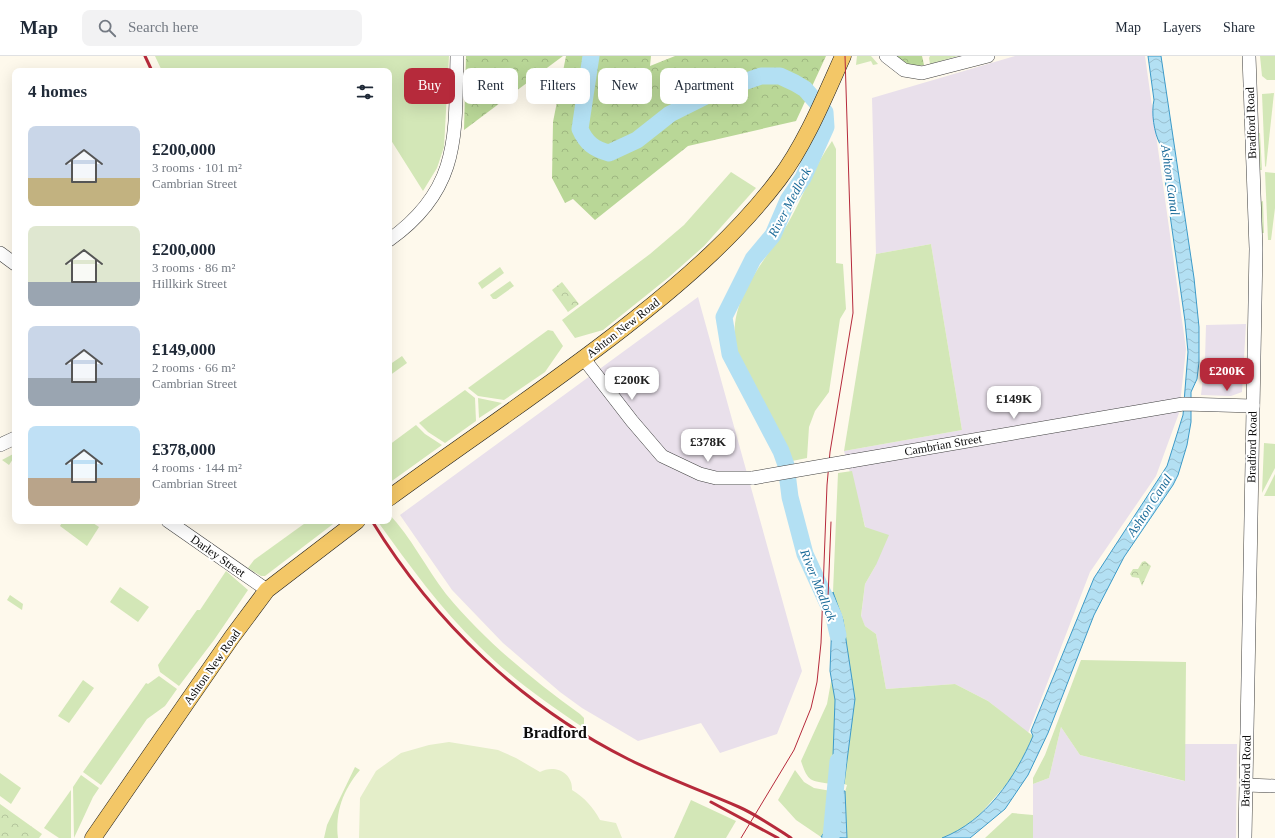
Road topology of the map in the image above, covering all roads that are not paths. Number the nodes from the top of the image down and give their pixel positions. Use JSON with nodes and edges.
{"nodes":[{"id":1,"x":457,"y":56,"type":"edge"},
{"id":2,"x":843,"y":56,"type":"edge"},
{"id":3,"x":886,"y":56,"type":"edge"},
{"id":4,"x":988,"y":56,"type":"edge"},
{"id":5,"x":1249,"y":56,"type":"edge"},
{"id":6,"x":392,"y":238,"type":"edge"},
{"id":7,"x":0,"y":253,"type":"edge"},
{"id":8,"x":12,"y":262,"type":"edge"},
{"id":9,"x":584,"y":359,"type":"junction"},
{"id":10,"x":1253,"y":406,"type":"junction"},
{"id":11,"x":12,"y":440,"type":"edge"},
{"id":12,"x":0,"y":446,"type":"edge"},
{"id":13,"x":392,"y":496,"type":"edge"},
{"id":14,"x":172,"y":524,"type":"edge"},
{"id":15,"x":352,"y":524,"type":"edge"},
{"id":16,"x":268,"y":590,"type":"junction"},
{"id":17,"x":1246,"y":785,"type":"junction"},
{"id":18,"x":1275,"y":786,"type":"edge"},
{"id":19,"x":93,"y":838,"type":"edge"},
{"id":20,"x":1245,"y":838,"type":"edge"}],
"edges":[{"from":1,"to":6,"type":"street"},
{"from":2,"to":9,"type":"main road","name":"Ashton New Road"},
{"from":3,"to":4,"type":"street"},
{"from":5,"to":10,"type":"street","name":"Bradford Road"},
{"from":7,"to":8,"type":"street"},
{"from":9,"to":10,"type":"street","name":"Cambrian Street","bridge":true},
{"from":9,"to":13,"type":"main road","name":"Ashton New Road"},
{"from":10,"to":17,"type":"street","name":"Bradford Road"},
{"from":11,"to":12,"type":"street"},
{"from":14,"to":16,"type":"street","name":"Darley Street"},
{"from":15,"to":16,"type":"main road","name":"Ashton New Road"},
{"from":16,"to":19,"type":"main road","name":"Ashton New Road"},
{"from":17,"to":18,"type":"street"},
{"from":17,"to":20,"type":"street","name":"Bradford Road"}]}
